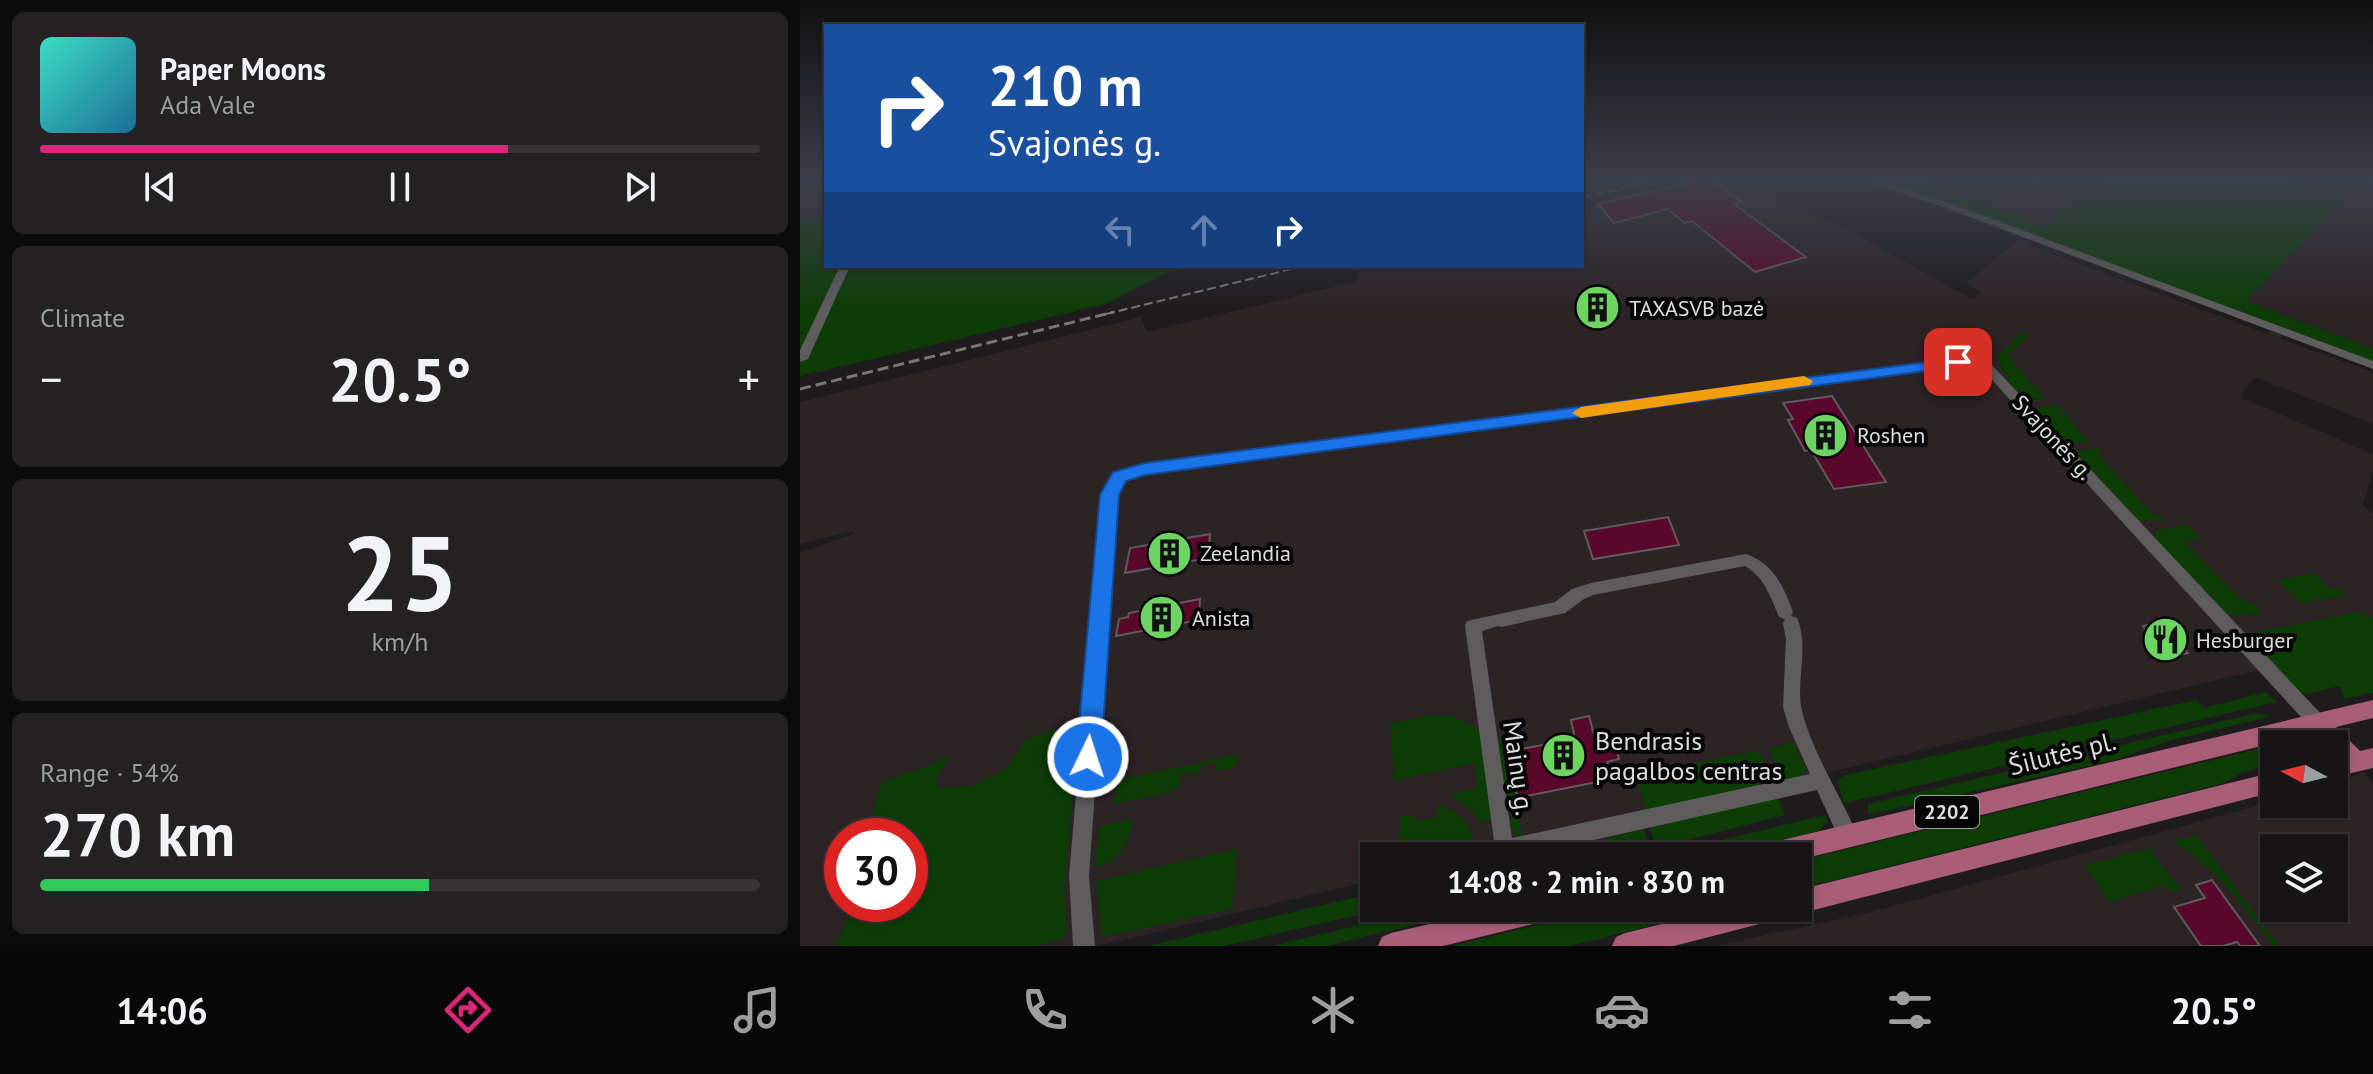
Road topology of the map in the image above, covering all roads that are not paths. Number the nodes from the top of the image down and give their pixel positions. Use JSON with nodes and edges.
{"nodes":[{"id":1,"x":1997,"y":224,"type":"edge"},
{"id":2,"x":844,"y":268,"type":"edge"},
{"id":3,"x":802,"y":359,"type":"dead end"},
{"id":4,"x":2373,"y":365,"type":"edge"},
{"id":5,"x":2373,"y":709,"type":"edge"},
{"id":6,"x":2318,"y":723,"type":"junction"},
{"id":7,"x":2354,"y":762,"type":"edge"},
{"id":8,"x":1822,"y":780,"type":"junction"},
{"id":9,"x":2260,"y":786,"type":"edge"},
{"id":10,"x":1848,"y":836,"type":"junction"},
{"id":11,"x":1812,"y":845,"type":"edge"},
{"id":12,"x":1812,"y":898,"type":"edge"},
{"id":13,"x":1491,"y":922,"type":"edge"},
{"id":14,"x":1720,"y":922,"type":"edge"},
{"id":15,"x":1084,"y":946,"type":"edge"},
{"id":16,"x":1391,"y":946,"type":"edge"},
{"id":17,"x":1625,"y":946,"type":"edge"}],
"edges":[{"from":1,"to":4,"type":"street"},
{"from":2,"to":3,"type":"street"},
{"from":5,"to":6,"type":"main road","name":"Šilutės pl.","number":"2202"},
{"from":6,"to":7,"type":"main road"},
{"from":6,"to":10,"type":"main road","name":"Šilutės pl.","number":"2202"},
{"from":6,"to":15,"type":"street","name":"Svajonės g."},
{"from":8,"to":8,"type":"street","name":"Mainų g."},
{"from":8,"to":10,"type":"street","name":"Mainų g."},
{"from":9,"to":12,"type":"main road","number":"2202"},
{"from":10,"to":11,"type":"main road","name":"Šilutės pl.","number":"2202"},
{"from":13,"to":16,"type":"main road"},
{"from":14,"to":17,"type":"main road"}]}
